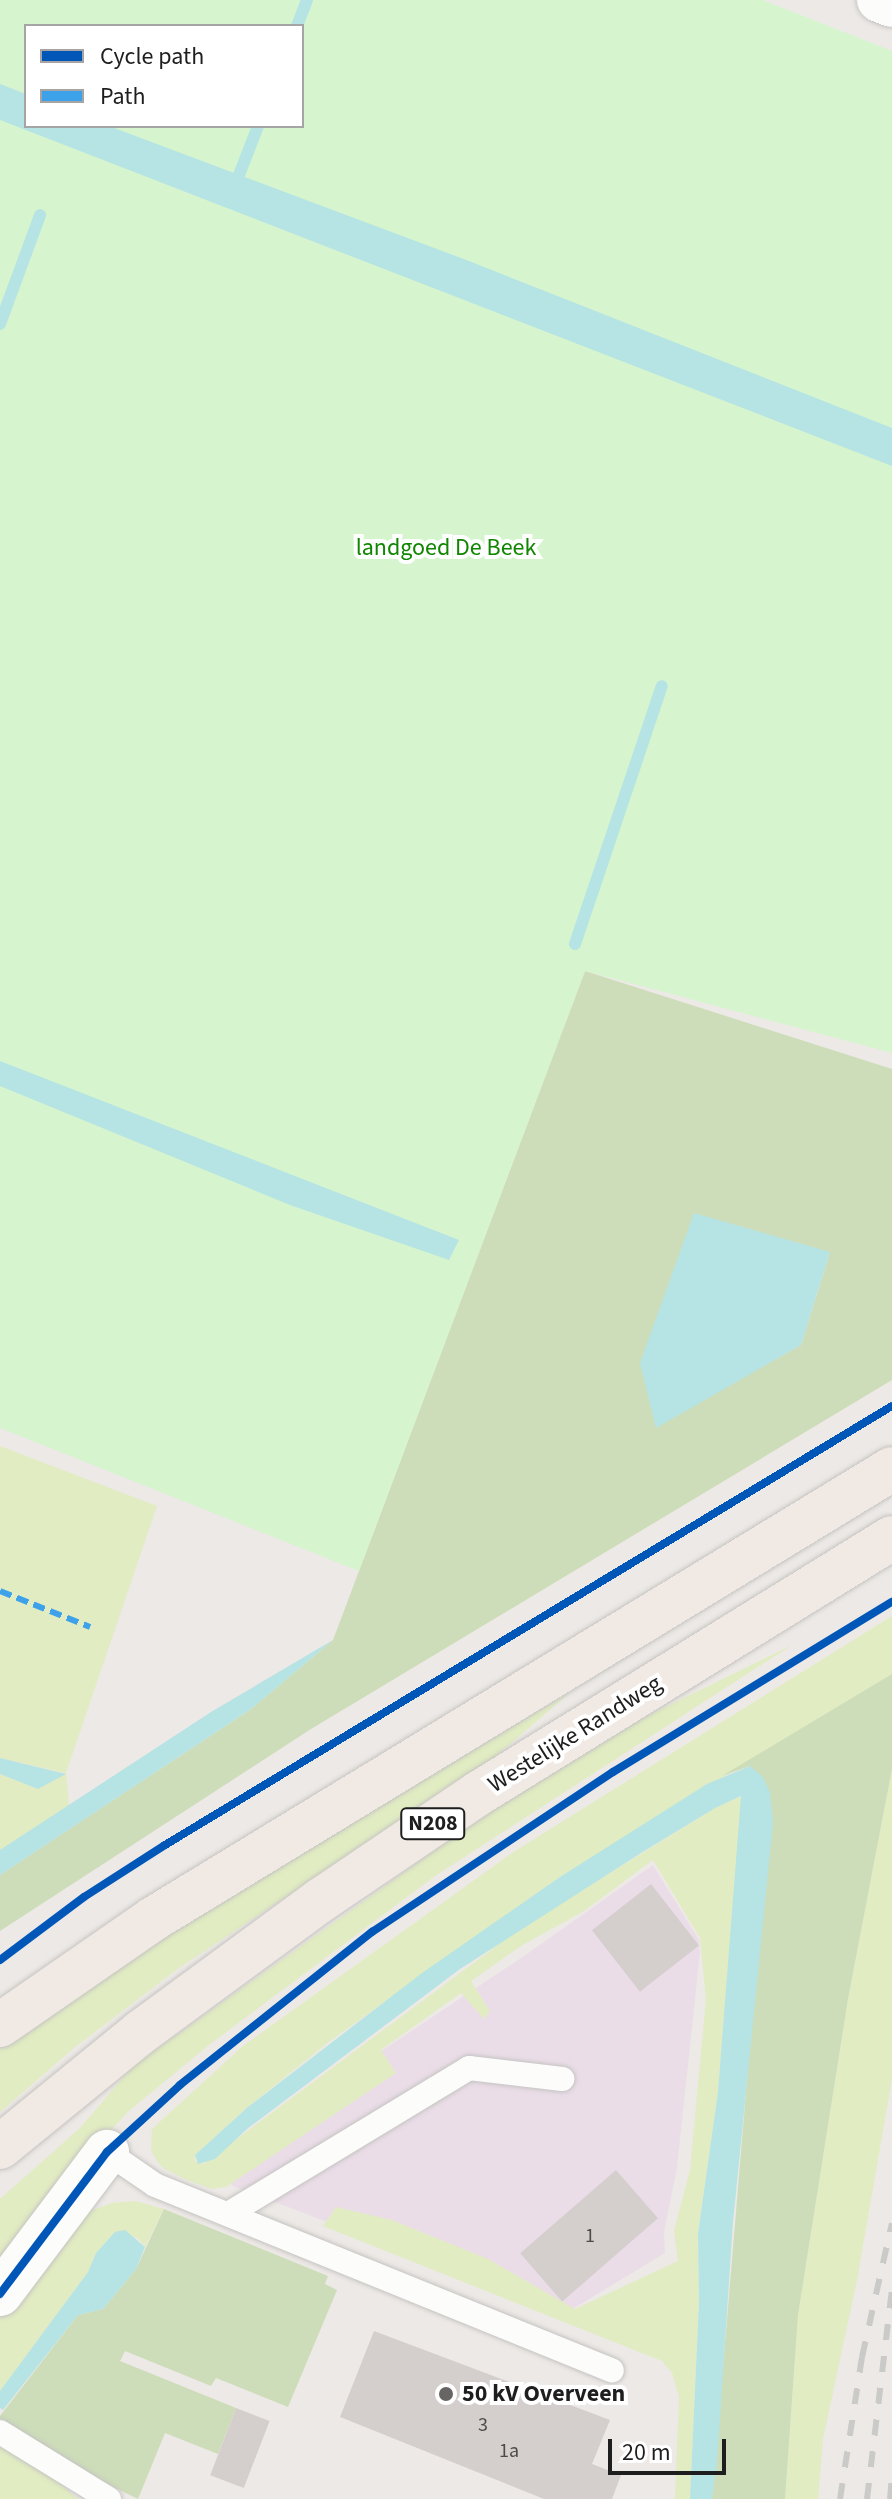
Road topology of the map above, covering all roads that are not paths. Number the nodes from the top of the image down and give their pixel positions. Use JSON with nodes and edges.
{"nodes":[{"id":1,"x":879,"y":0,"type":"edge"},
{"id":2,"x":892,"y":5,"type":"edge"},
{"id":3,"x":892,"y":1469,"type":"edge"},
{"id":4,"x":892,"y":1538,"type":"edge"},
{"id":5,"x":0,"y":2025,"type":"edge"},
{"id":6,"x":562,"y":2079,"type":"dead end"},
{"id":7,"x":0,"y":2147,"type":"edge"},
{"id":8,"x":107,"y":2152,"type":"joint"},
{"id":9,"x":228,"y":2214,"type":"junction"},
{"id":10,"x":0,"y":2294,"type":"edge"},
{"id":11,"x":612,"y":2371,"type":"dead end"},
{"id":12,"x":0,"y":2432,"type":"edge"},
{"id":13,"x":109,"y":2499,"type":"edge"}],
"edges":[{"from":1,"to":2,"type":"street"},
{"from":3,"to":5,"type":"main road","number":"N208"},
{"from":4,"to":7,"type":"main road","name":"Westelijke Randweg","number":"N208"},
{"from":6,"to":9,"type":"lane"},
{"from":8,"to":9,"type":"lane"},
{"from":8,"to":10,"type":"street"},
{"from":9,"to":11,"type":"lane"},
{"from":12,"to":13,"type":"lane"}]}
